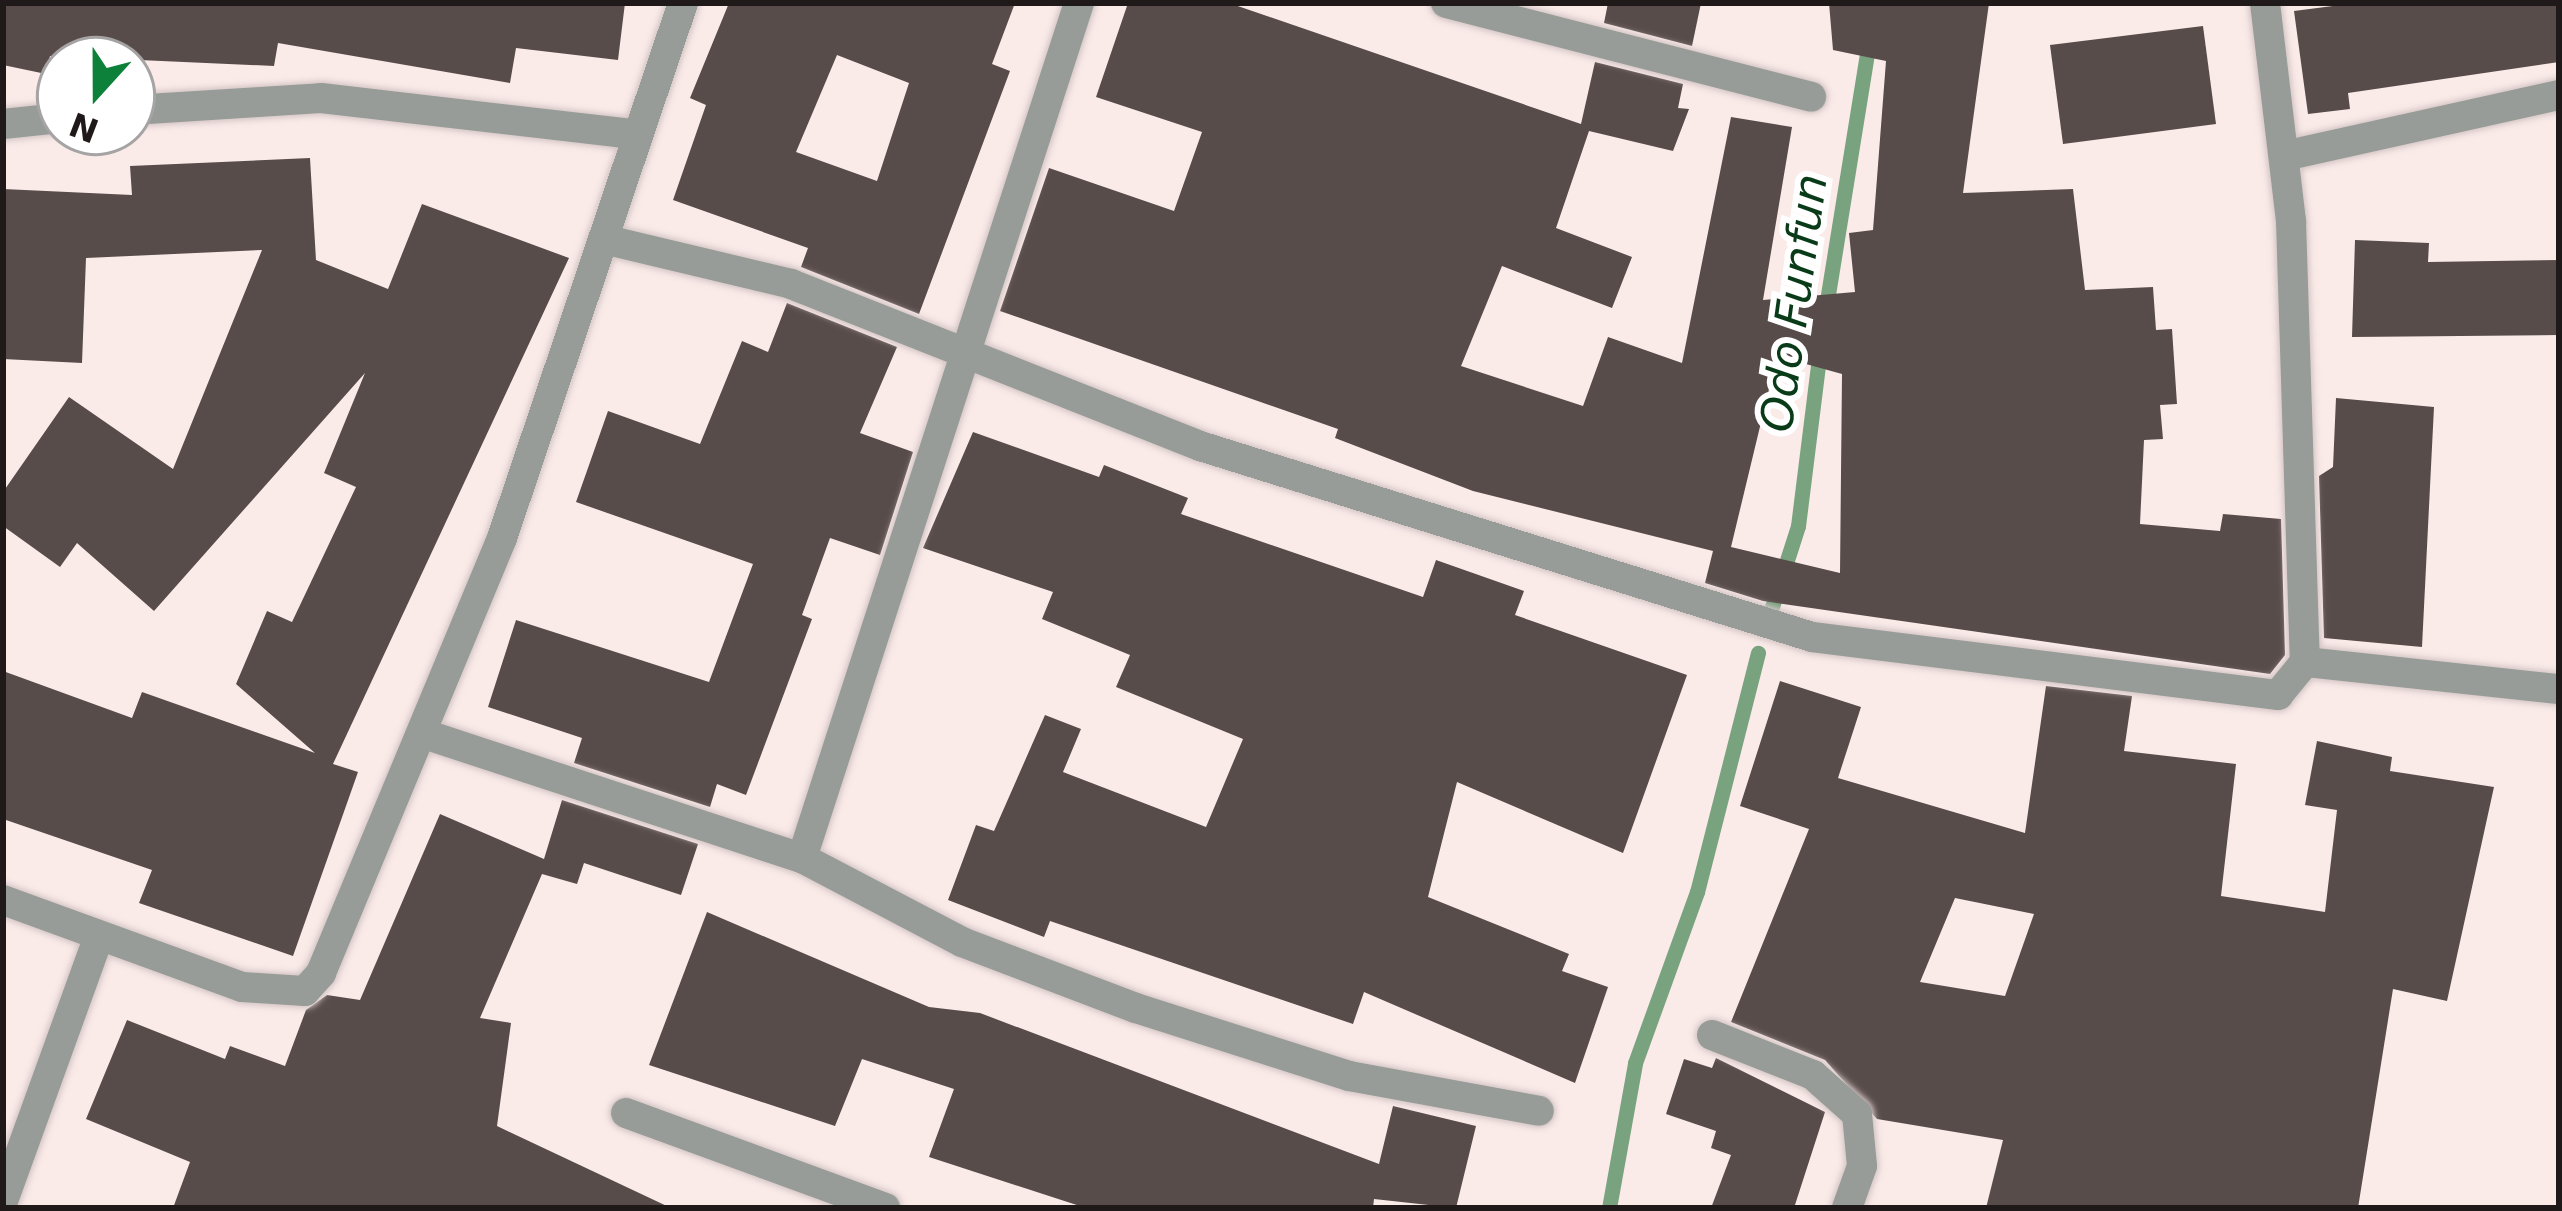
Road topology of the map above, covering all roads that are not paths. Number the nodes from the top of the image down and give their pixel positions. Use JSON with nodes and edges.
{"nodes":[{"id":1,"x":683,"y":3,"type":"edge"},
{"id":2,"x":1078,"y":3,"type":"edge"},
{"id":3,"x":1446,"y":3,"type":"edge"},
{"id":4,"x":2265,"y":3,"type":"edge"},
{"id":5,"x":2559,"y":94,"type":"edge"},
{"id":6,"x":1811,"y":98,"type":"dead end"},
{"id":7,"x":156,"y":108,"type":"edge"},
{"id":8,"x":36,"y":121,"type":"edge"},
{"id":9,"x":3,"y":124,"type":"edge"},
{"id":10,"x":634,"y":134,"type":"junction"},
{"id":11,"x":2284,"y":156,"type":"junction"},
{"id":12,"x":607,"y":240,"type":"junction"},
{"id":13,"x":964,"y":349,"type":"junction"},
{"id":14,"x":2305,"y":662,"type":"junction"},
{"id":15,"x":2559,"y":689,"type":"edge"},
{"id":16,"x":427,"y":734,"type":"junction"},
{"id":17,"x":802,"y":858,"type":"junction"},
{"id":18,"x":3,"y":900,"type":"edge"},
{"id":19,"x":98,"y":939,"type":"junction"},
{"id":20,"x":1712,"y":1035,"type":"dead end"},
{"id":21,"x":1540,"y":1111,"type":"dead end"},
{"id":22,"x":626,"y":1113,"type":"dead end"},
{"id":23,"x":3,"y":1202,"type":"edge"},
{"id":24,"x":885,"y":1208,"type":"edge"},
{"id":25,"x":1847,"y":1208,"type":"edge"}],
"edges":[{"from":1,"to":10,"type":"street"},
{"from":2,"to":13,"type":"street"},
{"from":3,"to":6,"type":"street"},
{"from":4,"to":11,"type":"street"},
{"from":5,"to":11,"type":"street"},
{"from":7,"to":10,"type":"street"},
{"from":8,"to":9,"type":"street"},
{"from":10,"to":12,"type":"street"},
{"from":11,"to":14,"type":"street"},
{"from":12,"to":13,"type":"street"},
{"from":12,"to":16,"type":"street"},
{"from":13,"to":14,"type":"street"},
{"from":13,"to":17,"type":"street"},
{"from":14,"to":15,"type":"street"},
{"from":16,"to":17,"type":"street"},
{"from":16,"to":19,"type":"street"},
{"from":17,"to":21,"type":"street"},
{"from":18,"to":19,"type":"street"},
{"from":19,"to":23,"type":"street"},
{"from":20,"to":25,"type":"street"},
{"from":22,"to":24,"type":"street"}]}
